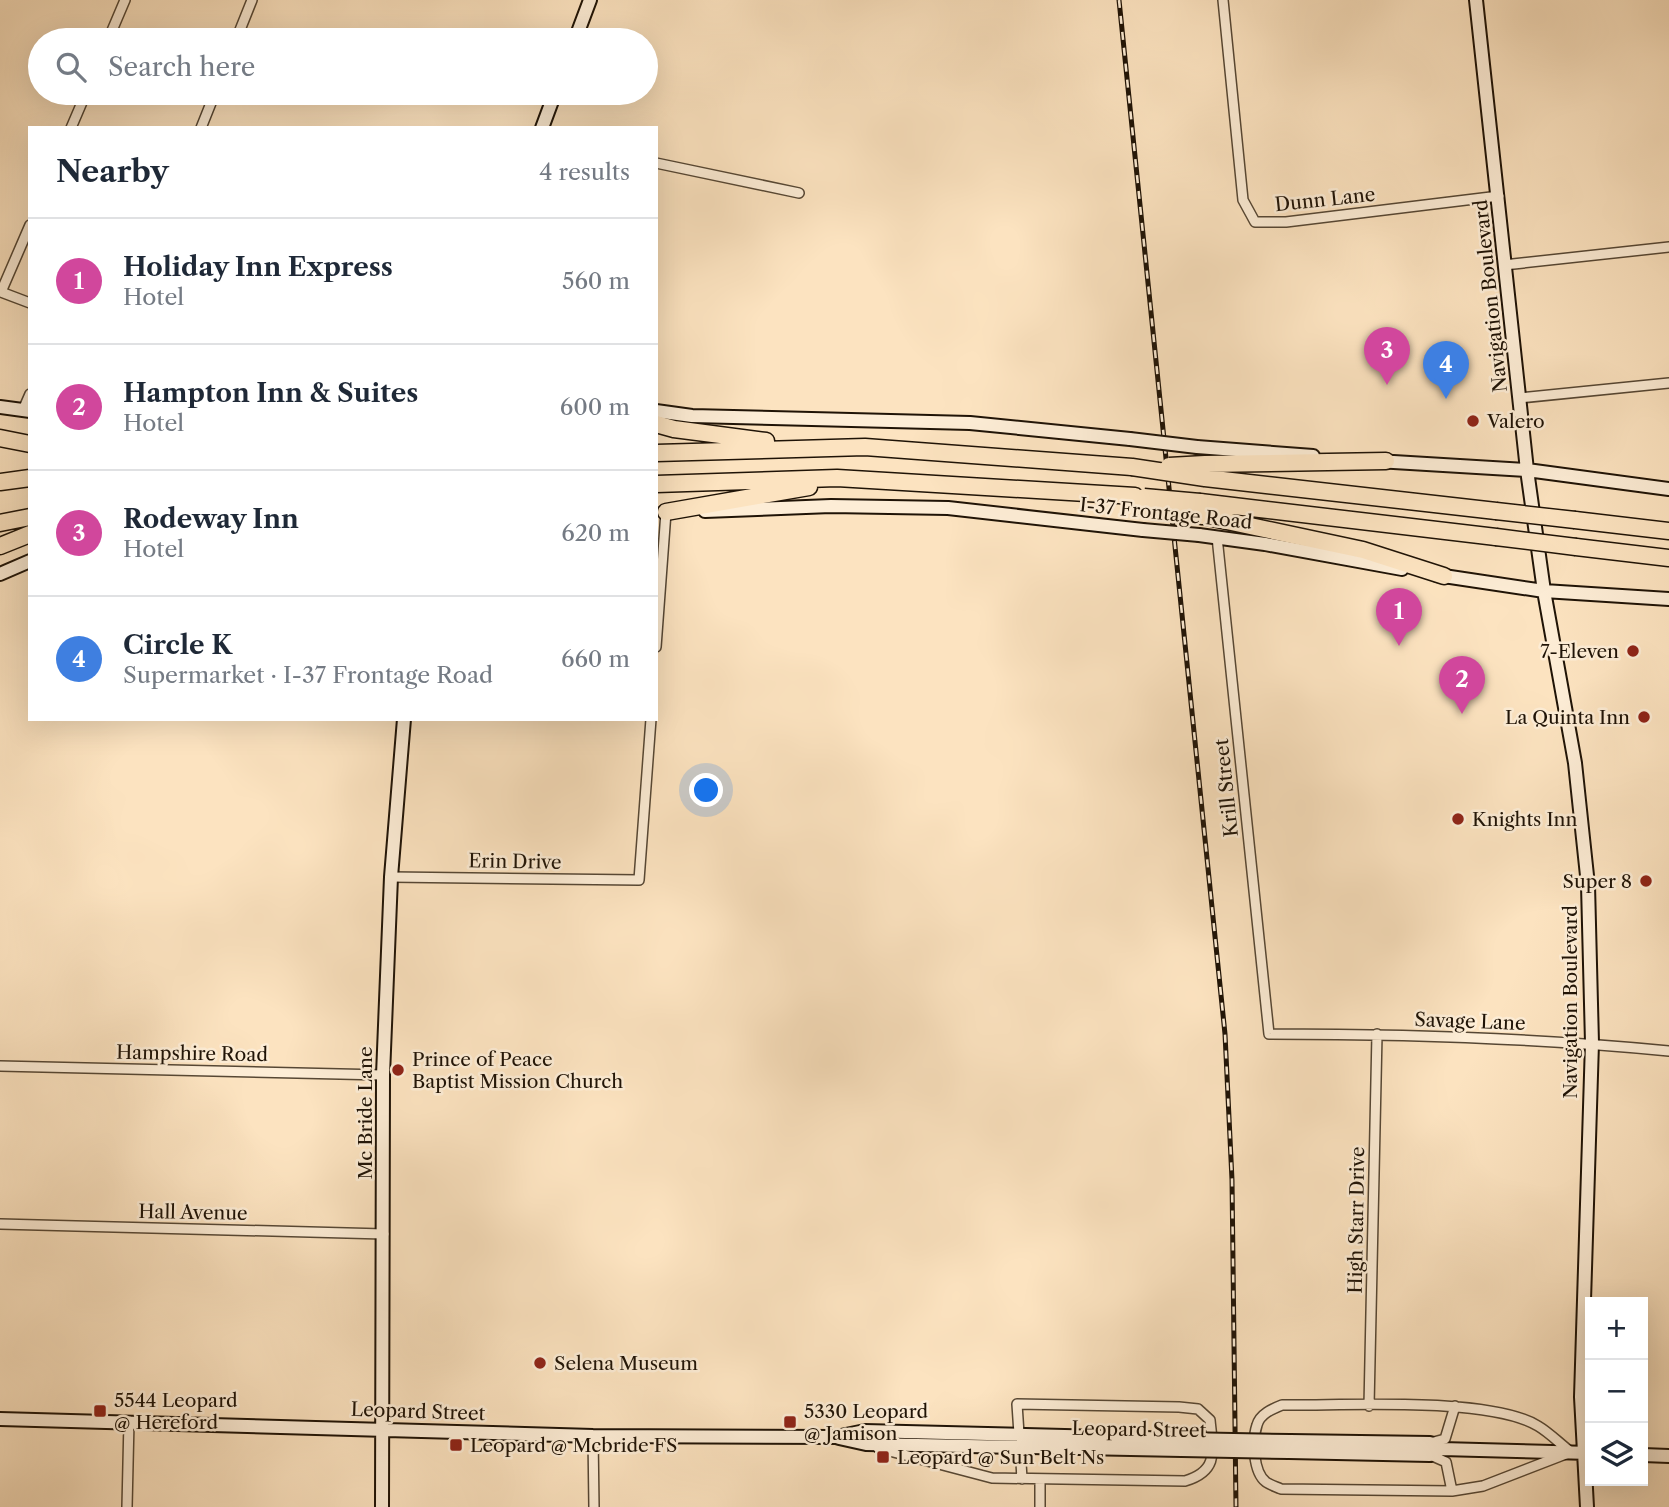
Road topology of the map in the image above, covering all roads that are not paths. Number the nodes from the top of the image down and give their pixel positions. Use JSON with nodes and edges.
{"nodes":[{"id":1,"x":125,"y":0,"type":"edge"},
{"id":2,"x":252,"y":0,"type":"edge"},
{"id":3,"x":590,"y":0,"type":"edge"},
{"id":4,"x":1223,"y":0,"type":"edge"},
{"id":5,"x":1476,"y":0,"type":"edge"},
{"id":6,"x":113,"y":28,"type":"edge"},
{"id":7,"x":241,"y":28,"type":"edge"},
{"id":8,"x":580,"y":28,"type":"edge"},
{"id":9,"x":81,"y":105,"type":"edge"},
{"id":10,"x":210,"y":105,"type":"edge"},
{"id":11,"x":551,"y":105,"type":"edge"},
{"id":12,"x":72,"y":126,"type":"edge"},
{"id":13,"x":202,"y":126,"type":"edge"},
{"id":14,"x":543,"y":126,"type":"edge"},
{"id":15,"x":658,"y":163,"type":"edge"},
{"id":16,"x":799,"y":192,"type":"dead end"},
{"id":17,"x":1499,"y":197,"type":"junction"},
{"id":18,"x":28,"y":230,"type":"edge"},
{"id":19,"x":1669,"y":247,"type":"edge"},
{"id":20,"x":1504,"y":265,"type":"junction"},
{"id":21,"x":28,"y":302,"type":"edge"},
{"id":22,"x":1669,"y":383,"type":"edge"},
{"id":23,"x":1520,"y":398,"type":"junction"},
{"id":24,"x":0,"y":407,"type":"edge"},
{"id":25,"x":27,"y":411,"type":"edge"},
{"id":26,"x":658,"y":411,"type":"edge"},
{"id":27,"x":658,"y":425,"type":"edge"},
{"id":28,"x":0,"y":438,"type":"edge"},
{"id":29,"x":28,"y":444,"type":"edge"},
{"id":30,"x":810,"y":447,"type":"junction"},
{"id":31,"x":658,"y":453,"type":"edge"},
{"id":32,"x":1387,"y":461,"type":"junction"},
{"id":33,"x":1527,"y":470,"type":"junction"},
{"id":34,"x":1205,"y":471,"type":"junction"},
{"id":35,"x":28,"y":478,"type":"edge"},
{"id":36,"x":0,"y":482,"type":"edge"},
{"id":37,"x":949,"y":483,"type":"junction"},
{"id":38,"x":658,"y":484,"type":"edge"},
{"id":39,"x":1669,"y":489,"type":"edge"},
{"id":40,"x":1202,"y":509,"type":"junction"},
{"id":41,"x":661,"y":513,"type":"edge"},
{"id":42,"x":28,"y":517,"type":"edge"},
{"id":43,"x":0,"y":523,"type":"edge"},
{"id":44,"x":1669,"y":531,"type":"edge"},
{"id":45,"x":28,"y":535,"type":"edge"},
{"id":46,"x":1217,"y":537,"type":"junction"},
{"id":47,"x":0,"y":546,"type":"edge"},
{"id":48,"x":1669,"y":558,"type":"edge"},
{"id":49,"x":28,"y":562,"type":"edge"},
{"id":50,"x":0,"y":574,"type":"edge"},
{"id":51,"x":1444,"y":576,"type":"junction"},
{"id":52,"x":1544,"y":591,"type":"junction"},
{"id":53,"x":658,"y":593,"type":"edge"},
{"id":54,"x":1669,"y":599,"type":"edge"},
{"id":55,"x":404,"y":721,"type":"edge"},
{"id":56,"x":651,"y":721,"type":"edge"},
{"id":57,"x":391,"y":877,"type":"junction"},
{"id":58,"x":1269,"y":1034,"type":"joint"},
{"id":59,"x":1377,"y":1034,"type":"junction"},
{"id":60,"x":1592,"y":1043,"type":"junction"},
{"id":61,"x":1669,"y":1051,"type":"edge"},
{"id":62,"x":0,"y":1066,"type":"edge"},
{"id":63,"x":383,"y":1075,"type":"junction"},
{"id":64,"x":0,"y":1224,"type":"edge"},
{"id":65,"x":384,"y":1234,"type":"junction"},
{"id":66,"x":1370,"y":1406,"type":"junction"},
{"id":67,"x":1455,"y":1406,"type":"junction"},
{"id":68,"x":0,"y":1419,"type":"edge"},
{"id":69,"x":129,"y":1421,"type":"junction"},
{"id":70,"x":382,"y":1429,"type":"junction"},
{"id":71,"x":593,"y":1436,"type":"junction"},
{"id":72,"x":835,"y":1437,"type":"junction"},
{"id":73,"x":1020,"y":1440,"type":"junction"},
{"id":74,"x":866,"y":1444,"type":"junction"},
{"id":75,"x":1434,"y":1449,"type":"junction"},
{"id":76,"x":1582,"y":1453,"type":"edge"},
{"id":77,"x":1648,"y":1455,"type":"edge"},
{"id":78,"x":1669,"y":1456,"type":"edge"},
{"id":79,"x":1022,"y":1479,"type":"junction"},
{"id":80,"x":1040,"y":1480,"type":"junction"},
{"id":81,"x":1452,"y":1491,"type":"junction"},
{"id":82,"x":127,"y":1507,"type":"edge"},
{"id":83,"x":382,"y":1507,"type":"edge"},
{"id":84,"x":594,"y":1507,"type":"edge"},
{"id":85,"x":1040,"y":1507,"type":"edge"},
{"id":86,"x":1587,"y":1507,"type":"edge"}],
"edges":[{"from":1,"to":6,"type":"street"},
{"from":2,"to":7,"type":"street"},
{"from":3,"to":8,"type":"main road"},
{"from":4,"to":17,"type":"street","name":"Dunn Lane"},
{"from":5,"to":17,"type":"main road","name":"Navigation Boulevard"},
{"from":9,"to":12,"type":"street"},
{"from":10,"to":13,"type":"street"},
{"from":11,"to":14,"type":"main road"},
{"from":15,"to":16,"type":"street"},
{"from":17,"to":20,"type":"main road","name":"Navigation Boulevard"},
{"from":18,"to":21,"type":"street"},
{"from":19,"to":20,"type":"street"},
{"from":20,"to":23,"type":"main road","name":"Navigation Boulevard"},
{"from":22,"to":23,"type":"street"},
{"from":23,"to":33,"type":"main road","name":"Navigation Boulevard"},
{"from":24,"to":25,"type":"main road"},
{"from":26,"to":32,"type":"main road","bridge":true},
{"from":27,"to":30,"type":"highway"},
{"from":28,"to":29,"type":"highway"},
{"from":30,"to":31,"type":"highway"},
{"from":30,"to":34,"type":"highway","bridge":true},
{"from":32,"to":33,"type":"main road"},
{"from":32,"to":34,"type":"highway"},
{"from":33,"to":39,"type":"main road"},
{"from":33,"to":52,"type":"main road","name":"Navigation Boulevard"},
{"from":34,"to":44,"type":"highway","bridge":true},
{"from":35,"to":36,"type":"highway"},
{"from":37,"to":38,"type":"highway"},
{"from":37,"to":40,"type":"highway","bridge":true},
{"from":37,"to":41,"type":"highway"},
{"from":40,"to":48,"type":"highway","bridge":true},
{"from":40,"to":51,"type":"highway"},
{"from":41,"to":46,"type":"main road","name":"I-37 Frontage Road","bridge":true},
{"from":41,"to":53,"type":"street"},
{"from":42,"to":43,"type":"highway"},
{"from":45,"to":47,"type":"highway"},
{"from":46,"to":51,"type":"main road","name":"I-37 Frontage Road"},
{"from":46,"to":58,"type":"street","name":"Krill Street"},
{"from":49,"to":50,"type":"main road"},
{"from":51,"to":52,"type":"main road","name":"I-37 Frontage Road"},
{"from":52,"to":54,"type":"main road","name":"I-37 Frontage Road"},
{"from":52,"to":60,"type":"main road","name":"Navigation Boulevard"},
{"from":55,"to":57,"type":"main road","name":"Mc Bride Lane"},
{"from":56,"to":57,"type":"street","name":"Erin Drive"},
{"from":57,"to":63,"type":"main road","name":"Mc Bride Lane"},
{"from":58,"to":59,"type":"street","name":"Savage Lane"},
{"from":59,"to":60,"type":"street","name":"Savage Lane"},
{"from":59,"to":66,"type":"street","name":"High Starr Drive"},
{"from":60,"to":61,"type":"street","name":"Savage Lane"},
{"from":60,"to":76,"type":"main road","name":"Navigation Boulevard"},
{"from":62,"to":63,"type":"street","name":"Hampshire Road"},
{"from":63,"to":65,"type":"main road","name":"Mc Bride Lane"},
{"from":64,"to":65,"type":"street","name":"Hall Avenue"},
{"from":65,"to":70,"type":"main road","name":"Mc Bride Lane"},
{"from":66,"to":67,"type":"street"},
{"from":66,"to":81,"type":"street"},
{"from":67,"to":75,"type":"street"},
{"from":67,"to":76,"type":"street"},
{"from":68,"to":69,"type":"main road","name":"Leopard Street"},
{"from":69,"to":70,"type":"main road","name":"Leopard Street"},
{"from":69,"to":82,"type":"street"},
{"from":70,"to":71,"type":"main road","name":"Leopard Street"},
{"from":70,"to":83,"type":"main road","name":"Mc Bride Lane"},
{"from":71,"to":72,"type":"main road","name":"Leopard Street"},
{"from":71,"to":84,"type":"street"},
{"from":72,"to":73,"type":"main road","name":"Leopard Street"},
{"from":72,"to":74,"type":"main road","name":"Leopard Street"},
{"from":73,"to":74,"type":"main road","name":"Leopard Street"},
{"from":73,"to":75,"type":"main road","name":"Leopard Street","bridge":true},
{"from":73,"to":79,"type":"street"},
{"from":73,"to":80,"type":"street"},
{"from":74,"to":79,"type":"street"},
{"from":75,"to":76,"type":"main road","name":"Leopard Street"},
{"from":75,"to":81,"type":"street"},
{"from":76,"to":81,"type":"street"},
{"from":76,"to":86,"type":"main road","name":"Navigation Boulevard"},
{"from":77,"to":78,"type":"main road"},
{"from":79,"to":80,"type":"street"},
{"from":80,"to":85,"type":"street"}]}
